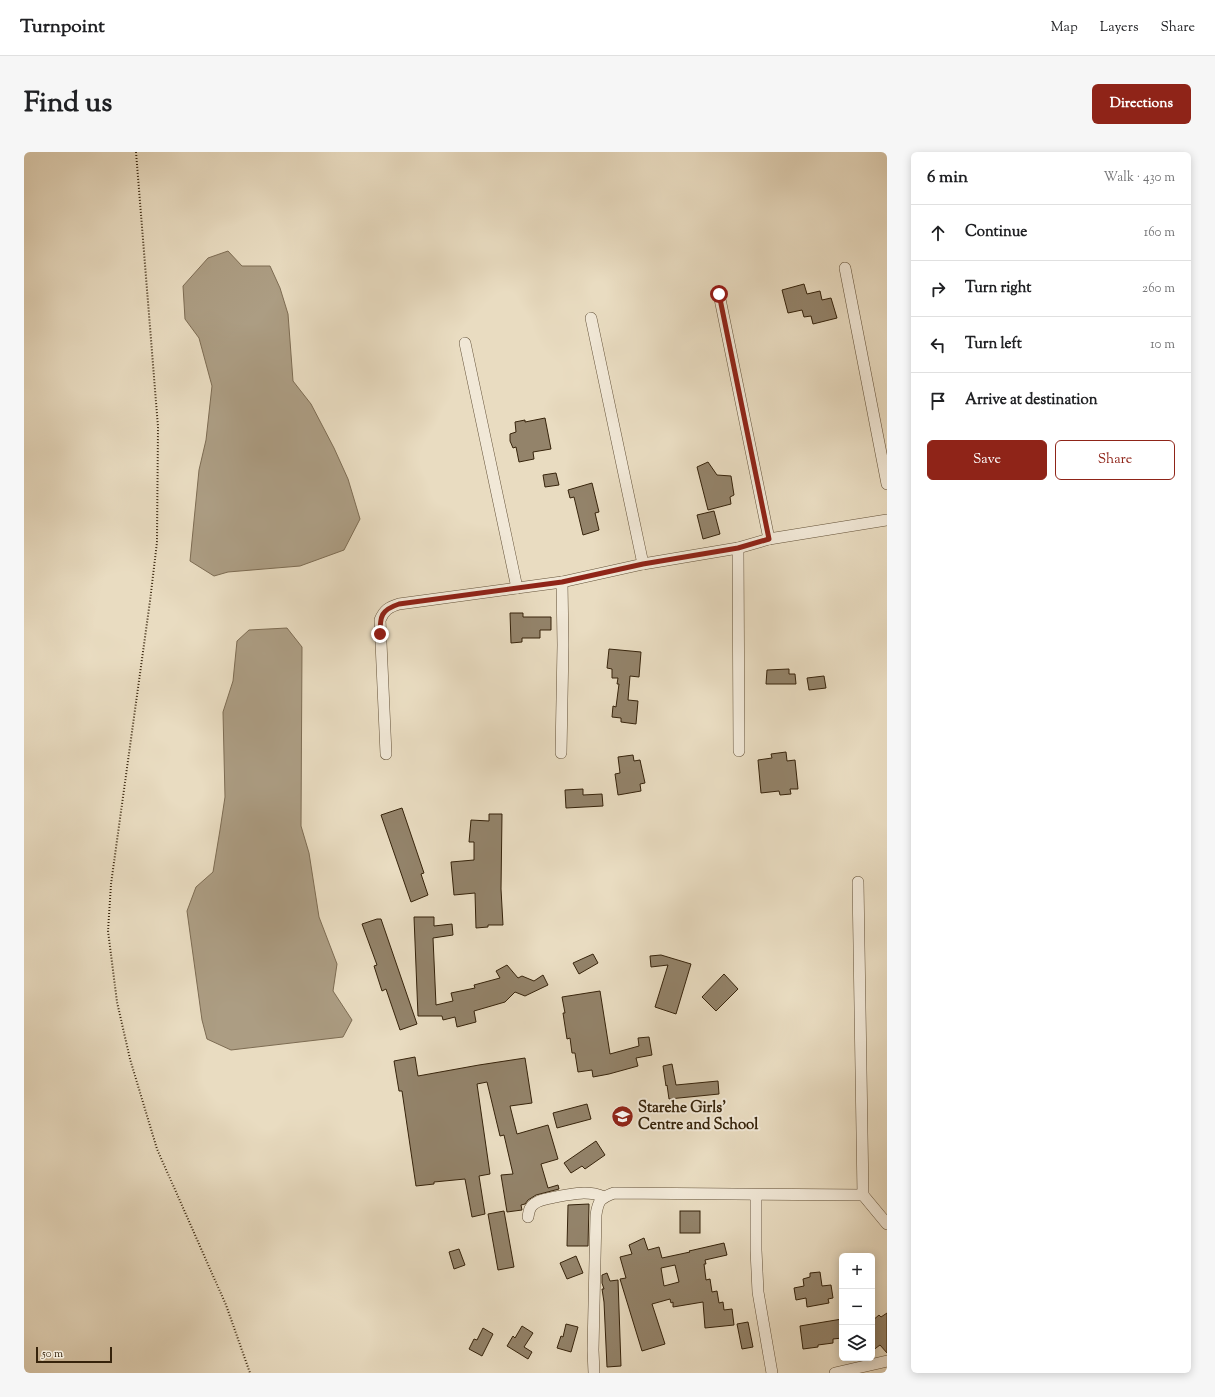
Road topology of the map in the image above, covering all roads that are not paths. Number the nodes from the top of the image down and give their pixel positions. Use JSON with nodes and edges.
{"nodes":[{"id":1,"x":845,"y":268,"type":"dead end"},
{"id":2,"x":719,"y":294,"type":"dead end"},
{"id":3,"x":591,"y":318,"type":"dead end"},
{"id":4,"x":465,"y":343,"type":"dead end"},
{"id":5,"x":887,"y":484,"type":"edge"},
{"id":6,"x":887,"y":520,"type":"edge"},
{"id":7,"x":769,"y":539,"type":"junction"},
{"id":8,"x":738,"y":548,"type":"junction"},
{"id":9,"x":643,"y":564,"type":"junction"},
{"id":10,"x":562,"y":582,"type":"junction"},
{"id":11,"x":517,"y":588,"type":"junction"},
{"id":12,"x":738,"y":751,"type":"dead end"},
{"id":13,"x":561,"y":753,"type":"dead end"},
{"id":14,"x":386,"y":754,"type":"dead end"},
{"id":15,"x":858,"y":882,"type":"dead end"},
{"id":16,"x":756,"y":1195,"type":"junction"},
{"id":17,"x":863,"y":1195,"type":"junction"},
{"id":18,"x":604,"y":1196,"type":"junction"},
{"id":19,"x":528,"y":1217,"type":"dead end"},
{"id":20,"x":887,"y":1224,"type":"edge"},
{"id":21,"x":887,"y":1361,"type":"edge"},
{"id":22,"x":594,"y":1373,"type":"edge"},
{"id":23,"x":772,"y":1373,"type":"edge"},
{"id":24,"x":835,"y":1373,"type":"edge"}],
"edges":[{"from":1,"to":5,"type":"street"},
{"from":2,"to":7,"type":"street"},
{"from":3,"to":9,"type":"street"},
{"from":4,"to":11,"type":"street"},
{"from":6,"to":7,"type":"street"},
{"from":7,"to":8,"type":"street"},
{"from":8,"to":9,"type":"street"},
{"from":8,"to":12,"type":"street"},
{"from":9,"to":10,"type":"street"},
{"from":10,"to":11,"type":"street"},
{"from":10,"to":13,"type":"street"},
{"from":11,"to":14,"type":"street"},
{"from":15,"to":17,"type":"street"},
{"from":16,"to":17,"type":"street"},
{"from":16,"to":18,"type":"street"},
{"from":16,"to":23,"type":"street"},
{"from":17,"to":20,"type":"street"},
{"from":18,"to":19,"type":"street"},
{"from":18,"to":22,"type":"street"},
{"from":21,"to":24,"type":"street"}]}
